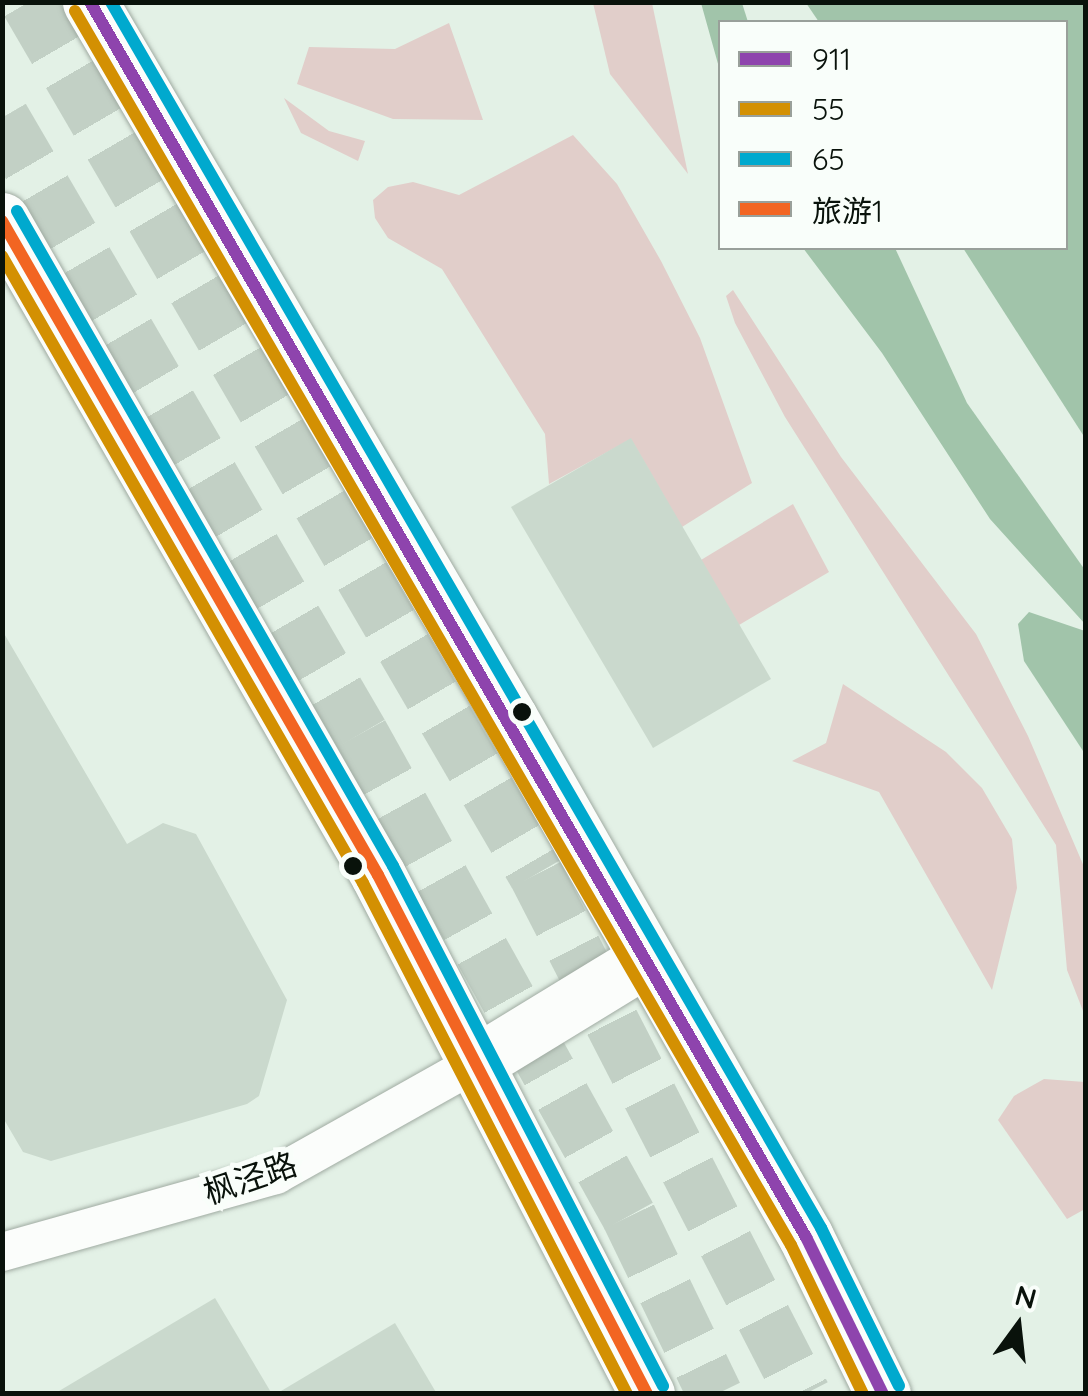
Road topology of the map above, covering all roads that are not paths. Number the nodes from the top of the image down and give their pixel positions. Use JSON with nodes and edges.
{"nodes":[{"id":1,"x":90,"y":2,"type":"edge"},
{"id":2,"x":2,"y":220,"type":"edge"},
{"id":3,"x":646,"y":959,"type":"junction"},
{"id":4,"x":479,"y":1062,"type":"junction"},
{"id":5,"x":2,"y":1252,"type":"edge"},
{"id":6,"x":647,"y":1394,"type":"edge"},
{"id":7,"x":884,"y":1394,"type":"edge"}],
"edges":[{"from":1,"to":3,"type":"main road"},
{"from":2,"to":4,"type":"main road"},
{"from":3,"to":4,"type":"main road"},
{"from":3,"to":7,"type":"main road"},
{"from":4,"to":5,"type":"street","name":"枫泾路"},
{"from":4,"to":6,"type":"main road"}]}
